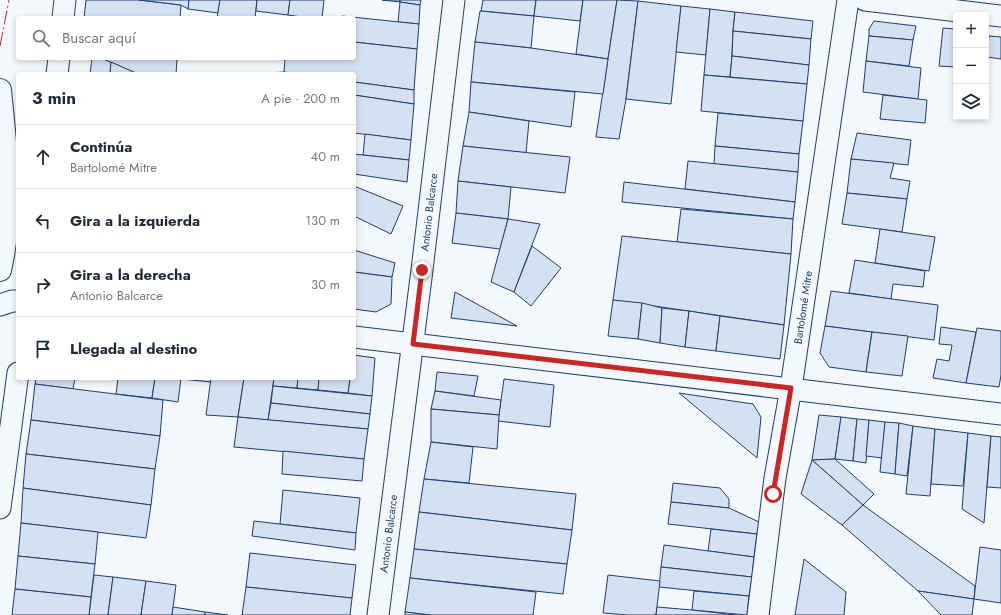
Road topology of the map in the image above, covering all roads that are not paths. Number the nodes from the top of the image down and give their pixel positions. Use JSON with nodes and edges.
{"nodes":[{"id":1,"x":65,"y":0,"type":"edge"},
{"id":2,"x":454,"y":0,"type":"edge"},
{"id":3,"x":848,"y":0,"type":"edge"},
{"id":4,"x":865,"y":0,"type":"edge"},
{"id":5,"x":63,"y":16,"type":"edge"},
{"id":6,"x":1001,"y":16,"type":"edge"},
{"id":7,"x":59,"y":60,"type":"edge"},
{"id":8,"x":57,"y":72,"type":"edge"},
{"id":9,"x":0,"y":90,"type":"edge"},
{"id":10,"x":9,"y":167,"type":"edge"},
{"id":11,"x":0,"y":270,"type":"edge"},
{"id":12,"x":16,"y":301,"type":"edge"},
{"id":13,"x":0,"y":305,"type":"edge"},
{"id":14,"x":356,"y":337,"type":"edge"},
{"id":15,"x":413,"y":344,"type":"junction"},
{"id":16,"x":17,"y":380,"type":"edge"},
{"id":17,"x":0,"y":385,"type":"edge"},
{"id":18,"x":791,"y":388,"type":"junction"},
{"id":19,"x":13,"y":404,"type":"junction"},
{"id":20,"x":1001,"y":414,"type":"edge"},
{"id":21,"x":0,"y":508,"type":"edge"},
{"id":22,"x":378,"y":615,"type":"edge"},
{"id":23,"x":758,"y":615,"type":"edge"}],
"edges":[{"from":1,"to":5,"type":"street"},
{"from":2,"to":15,"type":"street","name":"Antonio Balcarce"},
{"from":3,"to":18,"type":"street","name":"Bartolomé Mitre"},
{"from":4,"to":6,"type":"street"},
{"from":7,"to":8,"type":"street"},
{"from":9,"to":10,"type":"main road"},
{"from":10,"to":11,"type":"main road"},
{"from":12,"to":13,"type":"street"},
{"from":14,"to":15,"type":"street"},
{"from":15,"to":18,"type":"street"},
{"from":15,"to":22,"type":"street","name":"Antonio Balcarce"},
{"from":16,"to":19,"type":"street"},
{"from":17,"to":19,"type":"street"},
{"from":18,"to":20,"type":"street"},
{"from":18,"to":23,"type":"street","name":"Bartolomé Mitre"},
{"from":19,"to":21,"type":"street"}]}
